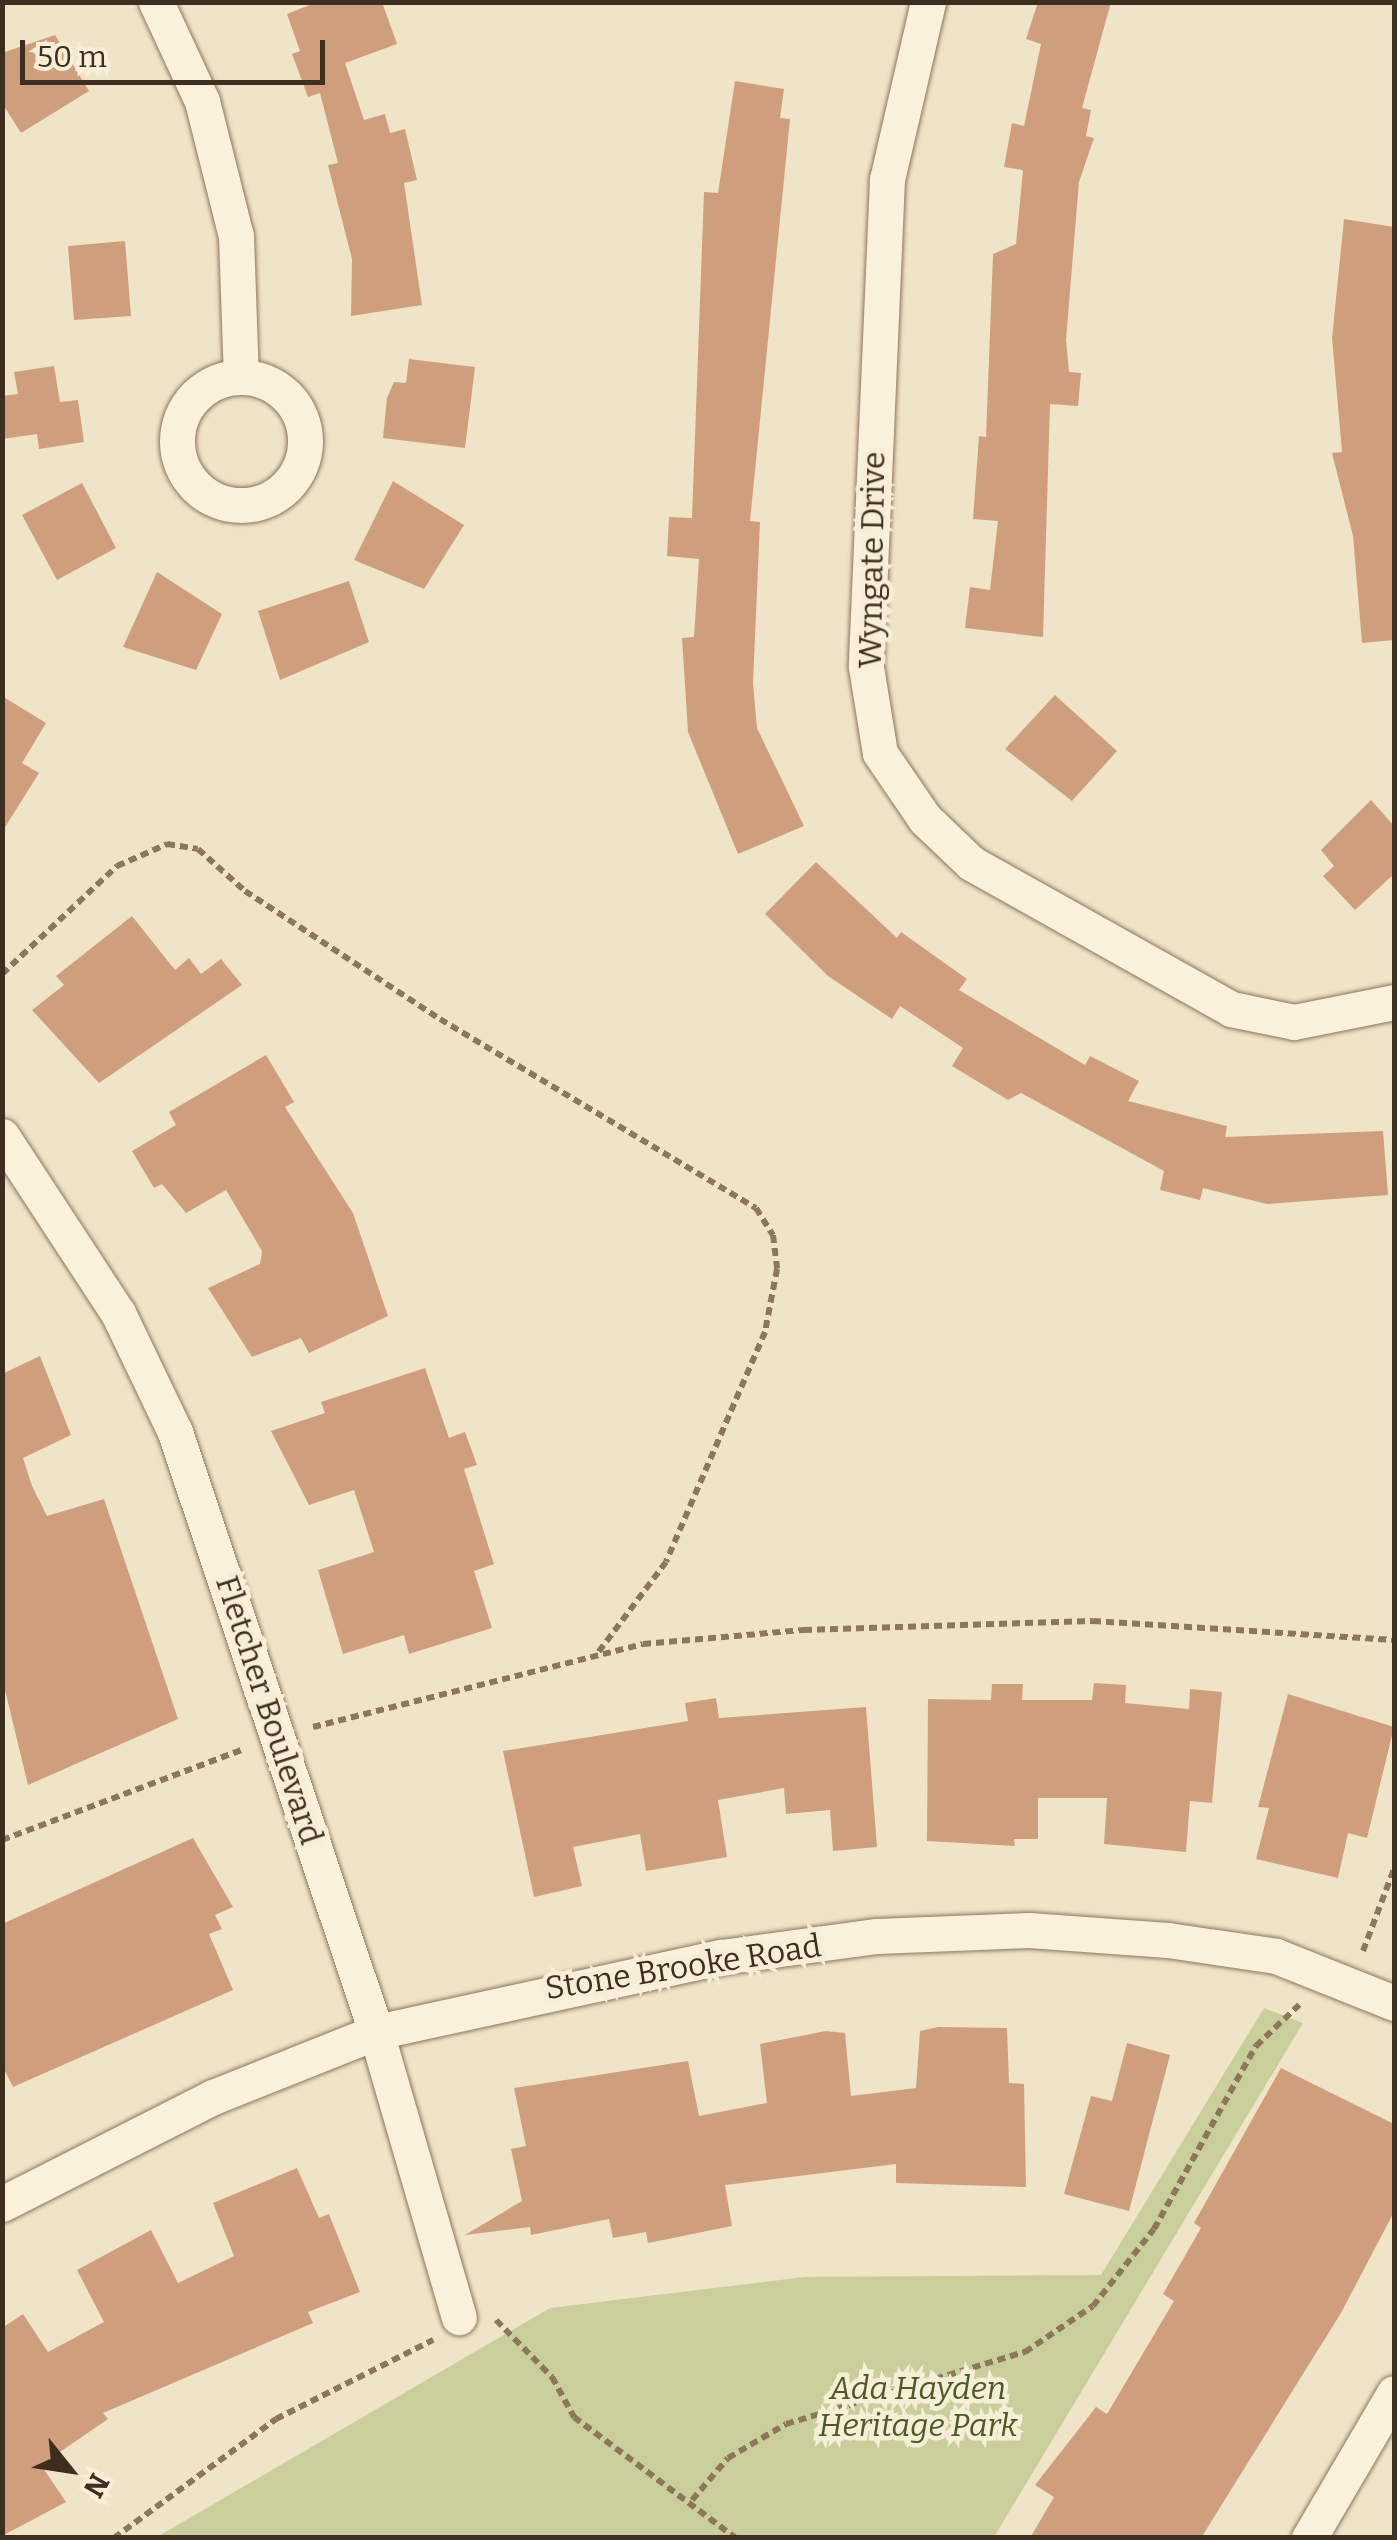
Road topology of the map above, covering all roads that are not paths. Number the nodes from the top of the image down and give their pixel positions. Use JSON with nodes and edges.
{"nodes":[{"id":1,"x":156,"y":2,"type":"edge"},
{"id":2,"x":928,"y":2,"type":"edge"},
{"id":3,"x":241,"y":376,"type":"dead end"},
{"id":4,"x":1394,"y":1002,"type":"edge"},
{"id":5,"x":2,"y":1136,"type":"edge"},
{"id":6,"x":1394,"y":2003,"type":"edge"},
{"id":7,"x":376,"y":2032,"type":"junction"},
{"id":8,"x":2,"y":2204,"type":"edge"},
{"id":9,"x":458,"y":2318,"type":"road end"},
{"id":10,"x":1394,"y":2393,"type":"edge"},
{"id":11,"x":1309,"y":2538,"type":"edge"}],
"edges":[{"from":1,"to":3,"type":"street"},
{"from":2,"to":4,"type":"street","name":"Wyngate Drive"},
{"from":5,"to":7,"type":"street","name":"Fletcher Boulevard"},
{"from":6,"to":7,"type":"street","name":"Stone Brooke Road"},
{"from":7,"to":8,"type":"street","name":"Stone Brooke Road"},
{"from":7,"to":9,"type":"street","name":"Fletcher Boulevard"},
{"from":10,"to":11,"type":"street"}]}
